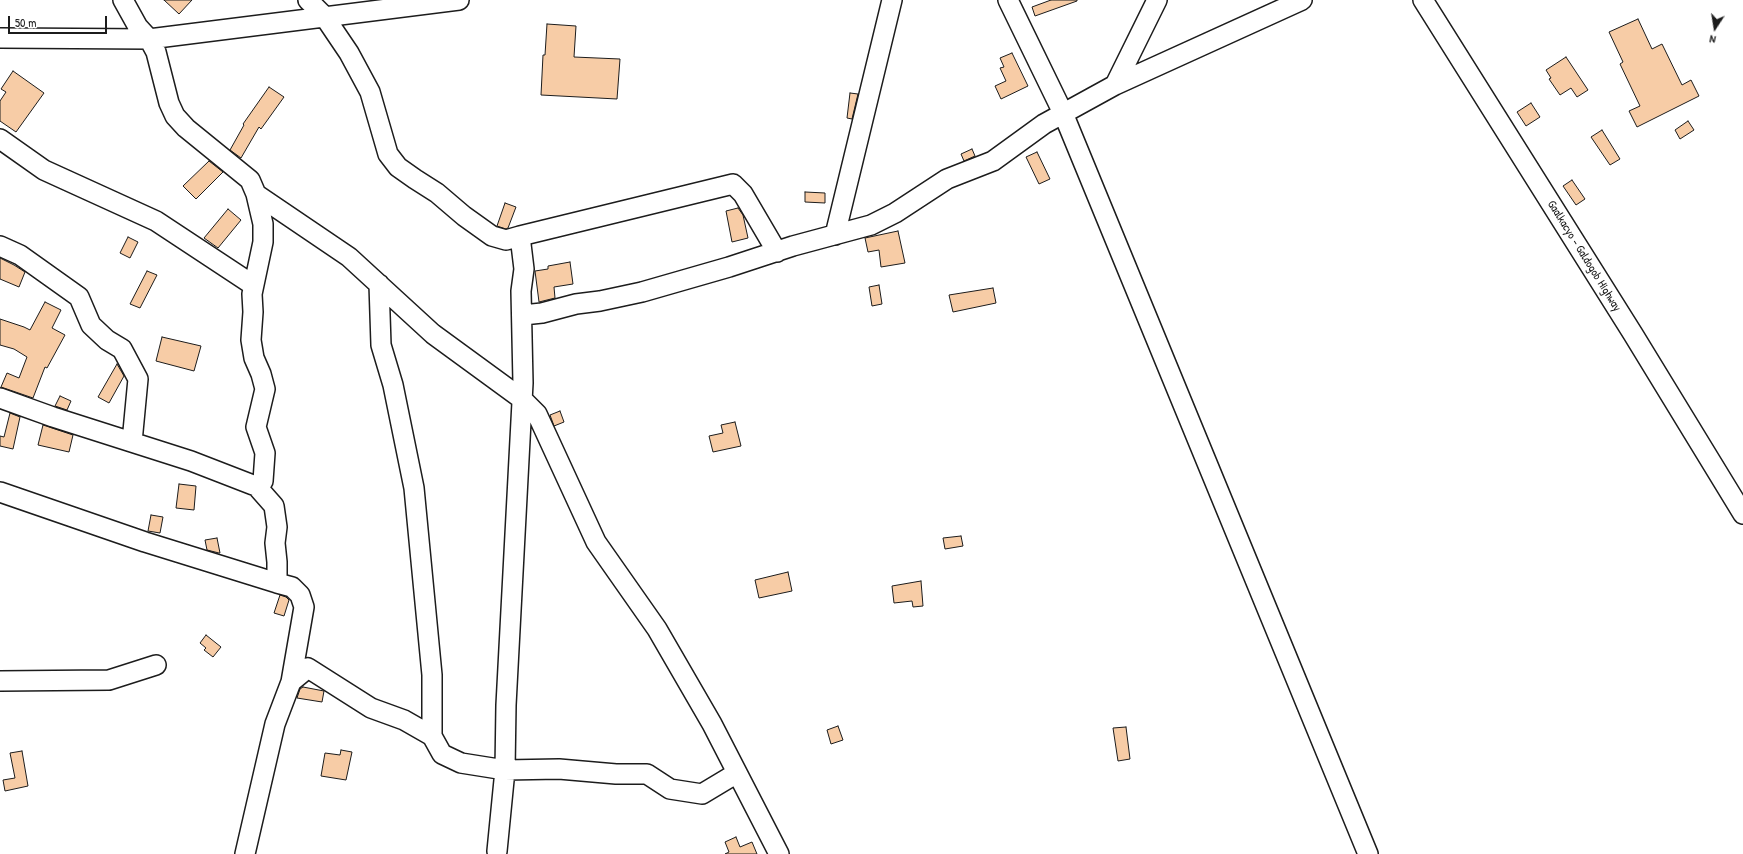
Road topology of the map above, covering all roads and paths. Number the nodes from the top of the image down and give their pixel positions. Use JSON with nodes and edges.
{"nodes":[{"id":1,"x":123,"y":0,"type":"edge"},
{"id":2,"x":308,"y":0,"type":"edge"},
{"id":3,"x":459,"y":0,"type":"edge"},
{"id":4,"x":892,"y":0,"type":"edge"},
{"id":5,"x":1008,"y":0,"type":"edge"},
{"id":6,"x":1157,"y":0,"type":"edge"},
{"id":7,"x":1302,"y":0,"type":"edge"},
{"id":8,"x":1423,"y":0,"type":"edge"},
{"id":9,"x":324,"y":16,"type":"junction"},
{"id":10,"x":0,"y":38,"type":"edge"},
{"id":11,"x":149,"y":38,"type":"junction"},
{"id":12,"x":1115,"y":85,"type":"junction"},
{"id":13,"x":1063,"y":113,"type":"junction"},
{"id":14,"x":0,"y":139,"type":"edge"},
{"id":15,"x":256,"y":194,"type":"junction"},
{"id":16,"x":835,"y":235,"type":"junction"},
{"id":17,"x":520,"y":236,"type":"junction"},
{"id":18,"x":0,"y":246,"type":"edge"},
{"id":19,"x":777,"y":252,"type":"junction"},
{"id":20,"x":378,"y":284,"type":"junction"},
{"id":21,"x":253,"y":286,"type":"junction"},
{"id":22,"x":523,"y":315,"type":"junction"},
{"id":23,"x":0,"y":398,"type":"edge"},
{"id":24,"x":522,"y":399,"type":"junction"},
{"id":25,"x":132,"y":442,"type":"junction"},
{"id":26,"x":261,"y":484,"type":"junction"},
{"id":27,"x":0,"y":492,"type":"edge"},
{"id":28,"x":1743,"y":514,"type":"edge"},
{"id":29,"x":277,"y":583,"type":"junction"},
{"id":30,"x":156,"y":665,"type":"dead end"},
{"id":31,"x":0,"y":681,"type":"edge"},
{"id":32,"x":291,"y":682,"type":"junction"},
{"id":33,"x":432,"y":736,"type":"junction"},
{"id":34,"x":505,"y":770,"type":"junction"},
{"id":35,"x":737,"y":772,"type":"junction"},
{"id":36,"x":497,"y":851,"type":"dead end"},
{"id":37,"x":244,"y":854,"type":"edge"},
{"id":38,"x":778,"y":854,"type":"edge"},
{"id":39,"x":1368,"y":854,"type":"edge"}],
"edges":[{"from":1,"to":11,"type":"street"},
{"from":2,"to":9,"type":"street"},
{"from":3,"to":9,"type":"street"},
{"from":4,"to":16,"type":"street"},
{"from":5,"to":13,"type":"street"},
{"from":6,"to":12,"type":"street"},
{"from":7,"to":12,"type":"street"},
{"from":8,"to":28,"type":"street","name":"Gaalkacyo - Galdogob Highway"},
{"from":9,"to":11,"type":"street"},
{"from":9,"to":17,"type":"street"},
{"from":10,"to":11,"type":"street"},
{"from":11,"to":15,"type":"street"},
{"from":12,"to":13,"type":"street"},
{"from":13,"to":16,"type":"street"},
{"from":13,"to":39,"type":"street"},
{"from":14,"to":21,"type":"street"},
{"from":15,"to":20,"type":"street"},
{"from":15,"to":21,"type":"street"},
{"from":16,"to":19,"type":"street"},
{"from":17,"to":19,"type":"street"},
{"from":17,"to":22,"type":"street"},
{"from":18,"to":25,"type":"street"},
{"from":19,"to":22,"type":"street"},
{"from":20,"to":24,"type":"street"},
{"from":20,"to":33,"type":"street"},
{"from":21,"to":26,"type":"street"},
{"from":22,"to":24,"type":"street"},
{"from":23,"to":25,"type":"street"},
{"from":24,"to":34,"type":"street"},
{"from":24,"to":35,"type":"street"},
{"from":25,"to":26,"type":"street"},
{"from":26,"to":29,"type":"street"},
{"from":27,"to":29,"type":"street"},
{"from":29,"to":32,"type":"street"},
{"from":30,"to":31,"type":"street"},
{"from":32,"to":33,"type":"street"},
{"from":32,"to":37,"type":"street"},
{"from":33,"to":34,"type":"street"},
{"from":34,"to":35,"type":"street"},
{"from":34,"to":36,"type":"street"},
{"from":35,"to":38,"type":"street"}]}
